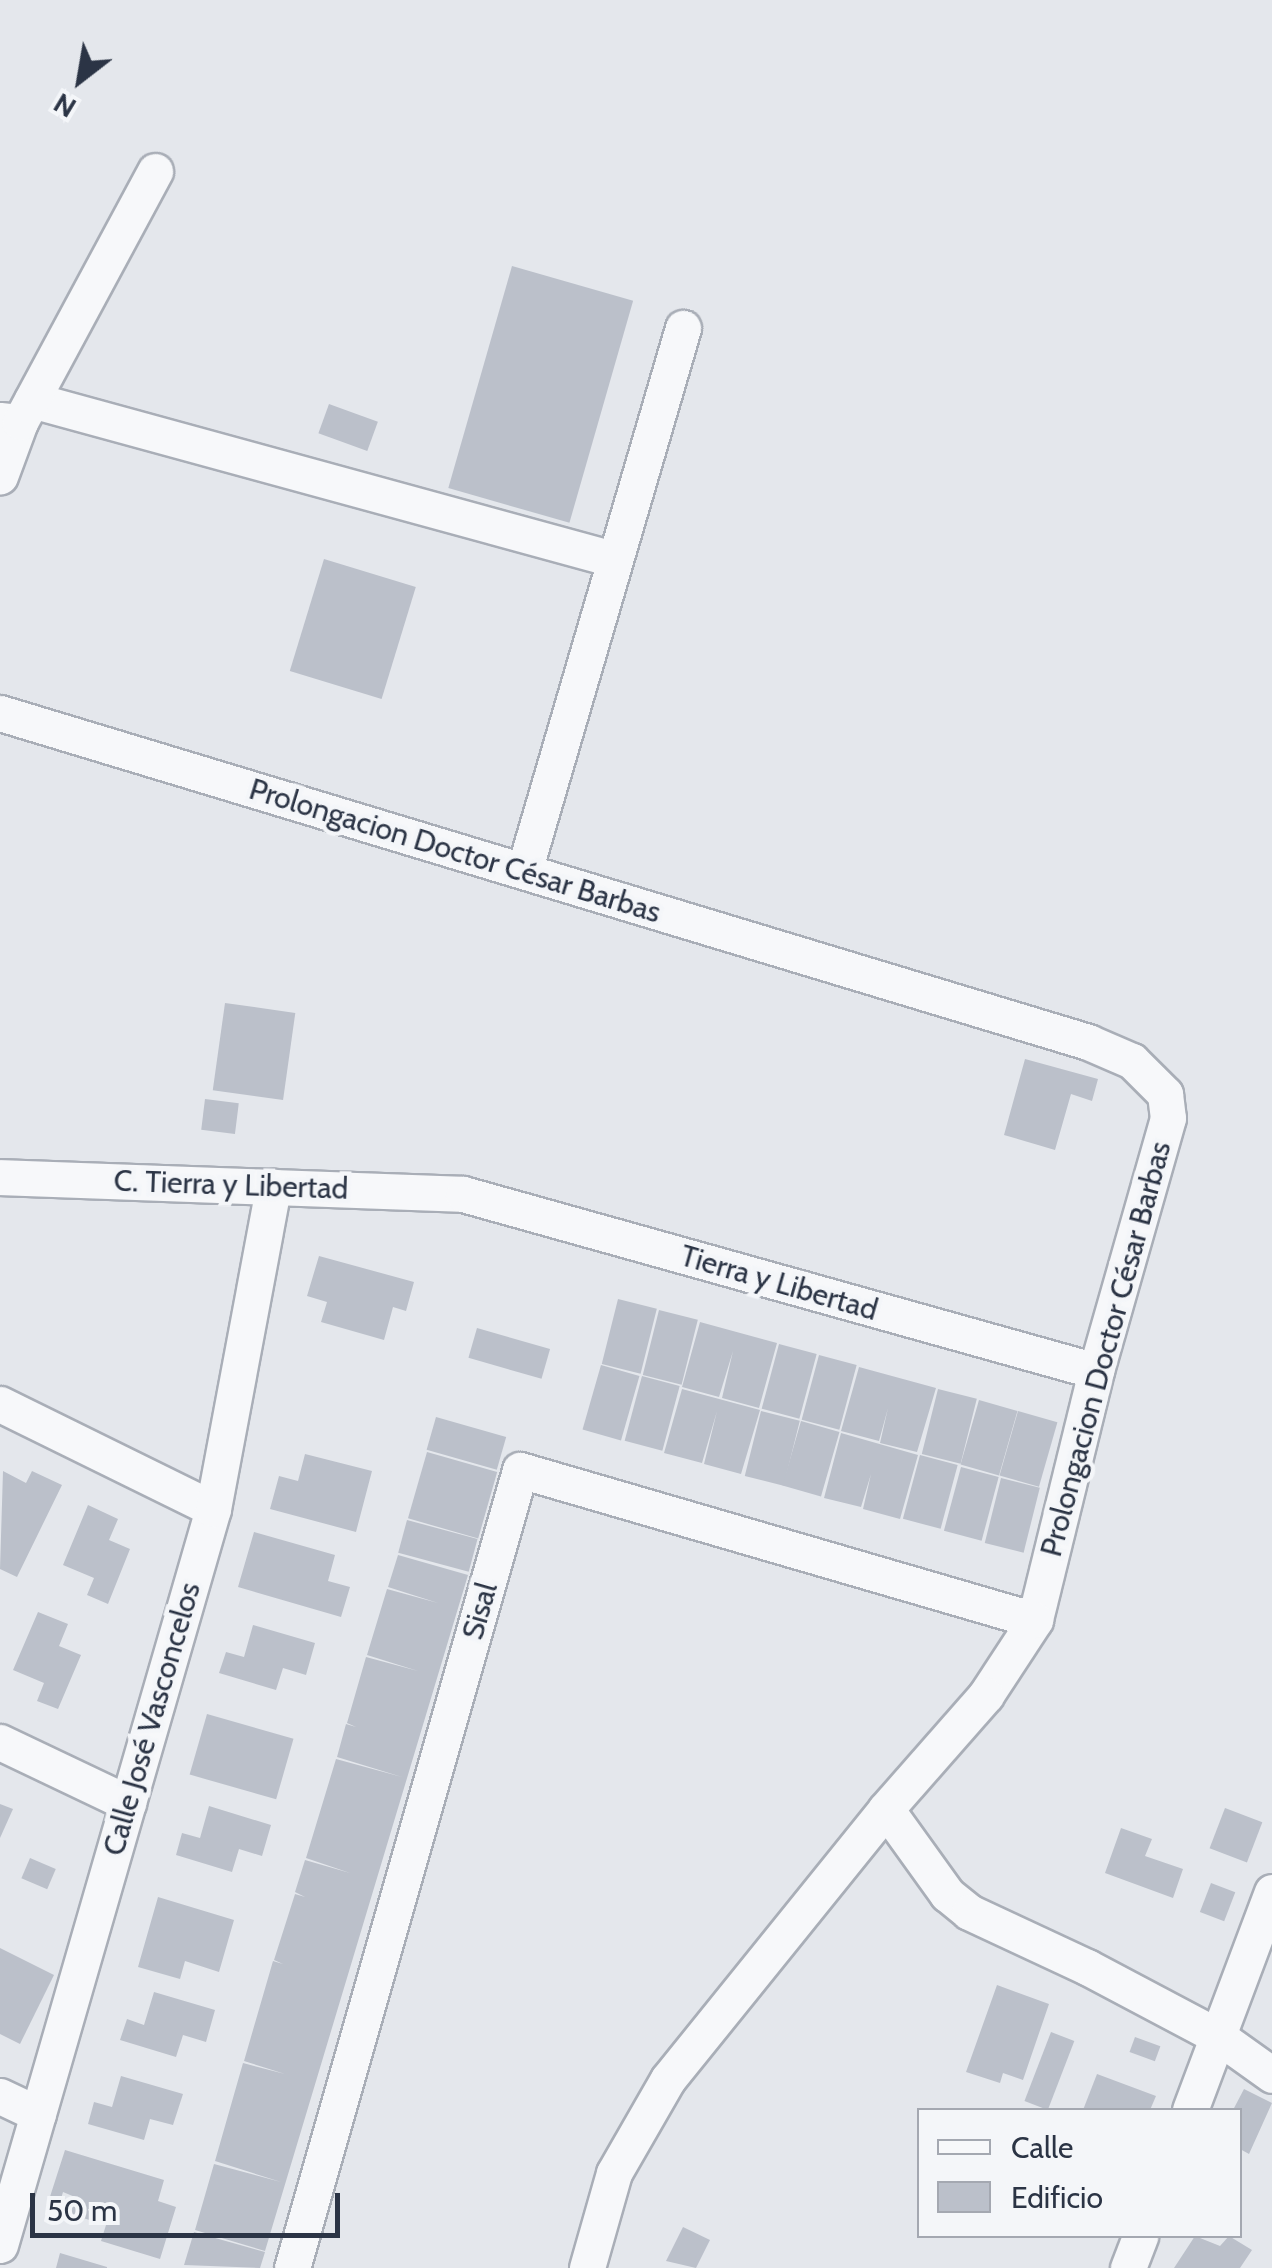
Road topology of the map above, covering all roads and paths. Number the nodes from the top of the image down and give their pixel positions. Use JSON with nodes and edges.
{"nodes":[{"id":1,"x":154,"y":171,"type":"dead end"},
{"id":2,"x":682,"y":328,"type":"dead end"},
{"id":3,"x":17,"y":414,"type":"edge"},
{"id":4,"x":0,"y":476,"type":"edge"},
{"id":5,"x":613,"y":559,"type":"junction"},
{"id":6,"x":0,"y":713,"type":"edge"},
{"id":7,"x":524,"y":872,"type":"junction"},
{"id":8,"x":0,"y":1177,"type":"edge"},
{"id":9,"x":272,"y":1186,"type":"junction"},
{"id":10,"x":462,"y":1194,"type":"joint"},
{"id":11,"x":1096,"y":1371,"type":"junction"},
{"id":12,"x":0,"y":1404,"type":"edge"},
{"id":13,"x":213,"y":1509,"type":"junction"},
{"id":14,"x":1035,"y":1620,"type":"junction"},
{"id":15,"x":0,"y":1742,"type":"edge"},
{"id":16,"x":128,"y":1804,"type":"junction"},
{"id":17,"x":886,"y":1809,"type":"junction"},
{"id":18,"x":1272,"y":1892,"type":"edge"},
{"id":19,"x":1219,"y":2037,"type":"junction"},
{"id":20,"x":1272,"y":2075,"type":"edge"},
{"id":21,"x":0,"y":2096,"type":"edge"},
{"id":22,"x":1191,"y":2108,"type":"edge"},
{"id":23,"x":38,"y":2114,"type":"junction"},
{"id":24,"x":1139,"y":2238,"type":"edge"},
{"id":25,"x":0,"y":2244,"type":"edge"},
{"id":26,"x":292,"y":2268,"type":"edge"},
{"id":27,"x":587,"y":2268,"type":"edge"},
{"id":28,"x":1128,"y":2268,"type":"edge"}],
"edges":[{"from":1,"to":3,"type":"street"},
{"from":2,"to":5,"type":"street"},
{"from":3,"to":4,"type":"street"},
{"from":3,"to":5,"type":"street"},
{"from":5,"to":7,"type":"street"},
{"from":6,"to":7,"type":"street","name":"Prolongacion Doctor César Barbas"},
{"from":7,"to":11,"type":"street","name":"Prolongacion Doctor César Barbas"},
{"from":8,"to":9,"type":"street","name":"C. Tierra y Libertad"},
{"from":9,"to":10,"type":"street","name":"C. Tierra y Libertad"},
{"from":9,"to":13,"type":"street","name":"Calle José Vasconcelos"},
{"from":10,"to":11,"type":"street","name":"Tierra y Libertad"},
{"from":11,"to":14,"type":"street","name":"Prolongacion Doctor César Barbas"},
{"from":12,"to":13,"type":"street"},
{"from":13,"to":16,"type":"street","name":"Calle José Vasconcelos"},
{"from":14,"to":17,"type":"street","name":"Prolongacion Doctor César Barbas"},
{"from":14,"to":26,"type":"street","name":"Sisal"},
{"from":15,"to":16,"type":"street"},
{"from":16,"to":23,"type":"street","name":"Calle José Vasconcelos"},
{"from":17,"to":19,"type":"street"},
{"from":17,"to":27,"type":"street","name":"Prolongacion Doctor César Barbas"},
{"from":18,"to":19,"type":"street"},
{"from":19,"to":20,"type":"street"},
{"from":19,"to":22,"type":"street"},
{"from":21,"to":23,"type":"street"},
{"from":23,"to":25,"type":"street","name":"Calle José Vasconcelos"},
{"from":24,"to":28,"type":"street"}]}
